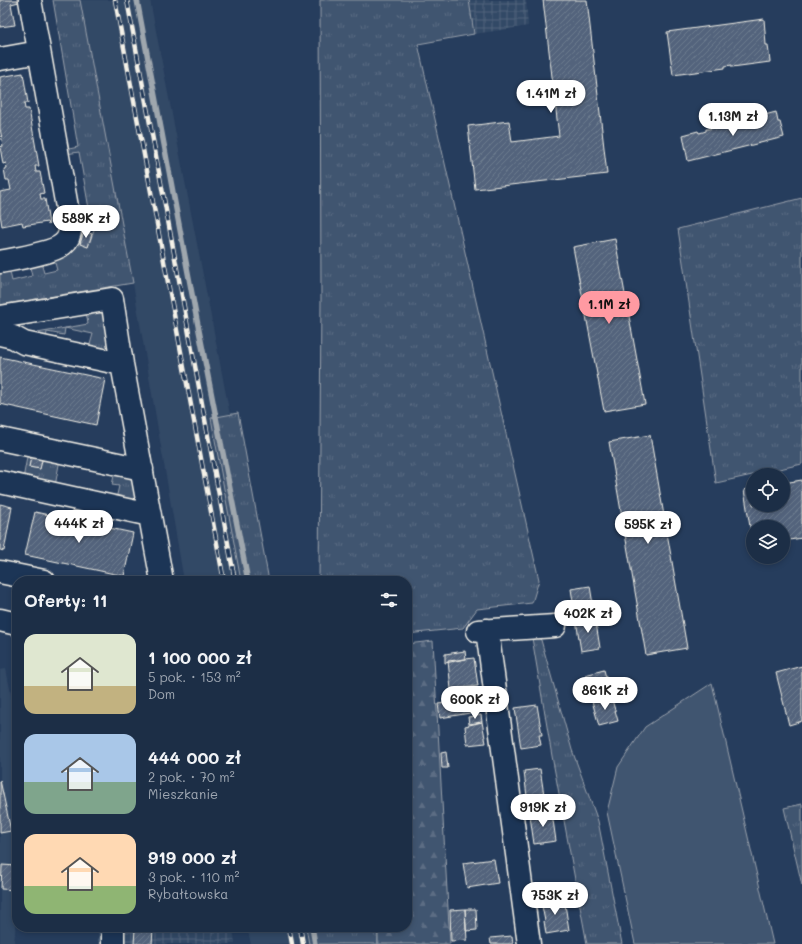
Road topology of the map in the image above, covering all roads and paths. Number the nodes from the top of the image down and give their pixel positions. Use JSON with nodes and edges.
{"nodes":[{"id":1,"x":30,"y":0,"type":"edge"},
{"id":2,"x":40,"y":52,"type":"junction"},
{"id":3,"x":0,"y":59,"type":"edge"},
{"id":4,"x":0,"y":262,"type":"edge"},
{"id":5,"x":0,"y":317,"type":"edge"},
{"id":6,"x":0,"y":334,"type":"edge"},
{"id":7,"x":122,"y":364,"type":"junction"},
{"id":8,"x":0,"y":439,"type":"edge"},
{"id":9,"x":142,"y":469,"type":"junction"},
{"id":10,"x":0,"y":482,"type":"edge"},
{"id":11,"x":150,"y":515,"type":"junction"},
{"id":12,"x":0,"y":572,"type":"edge"},
{"id":13,"x":20,"y":576,"type":"edge"},
{"id":14,"x":161,"y":576,"type":"edge"},
{"id":15,"x":0,"y":620,"type":"edge"},
{"id":16,"x":12,"y":623,"type":"edge"},
{"id":17,"x":556,"y":626,"type":"dead end"},
{"id":18,"x":114,"y":932,"type":"edge"},
{"id":19,"x":113,"y":944,"type":"edge"},
{"id":20,"x":529,"y":944,"type":"edge"}],
"edges":[{"from":1,"to":2,"type":"street"},
{"from":2,"to":3,"type":"street"},
{"from":2,"to":4,"type":"street"},
{"from":5,"to":7,"type":"street"},
{"from":6,"to":7,"type":"street"},
{"from":7,"to":9,"type":"street"},
{"from":8,"to":9,"type":"street"},
{"from":9,"to":11,"type":"street"},
{"from":10,"to":11,"type":"street"},
{"from":11,"to":14,"type":"street"},
{"from":12,"to":13,"type":"street"},
{"from":15,"to":16,"type":"street"},
{"from":17,"to":20,"type":"street"},
{"from":18,"to":19,"type":"street"}]}
